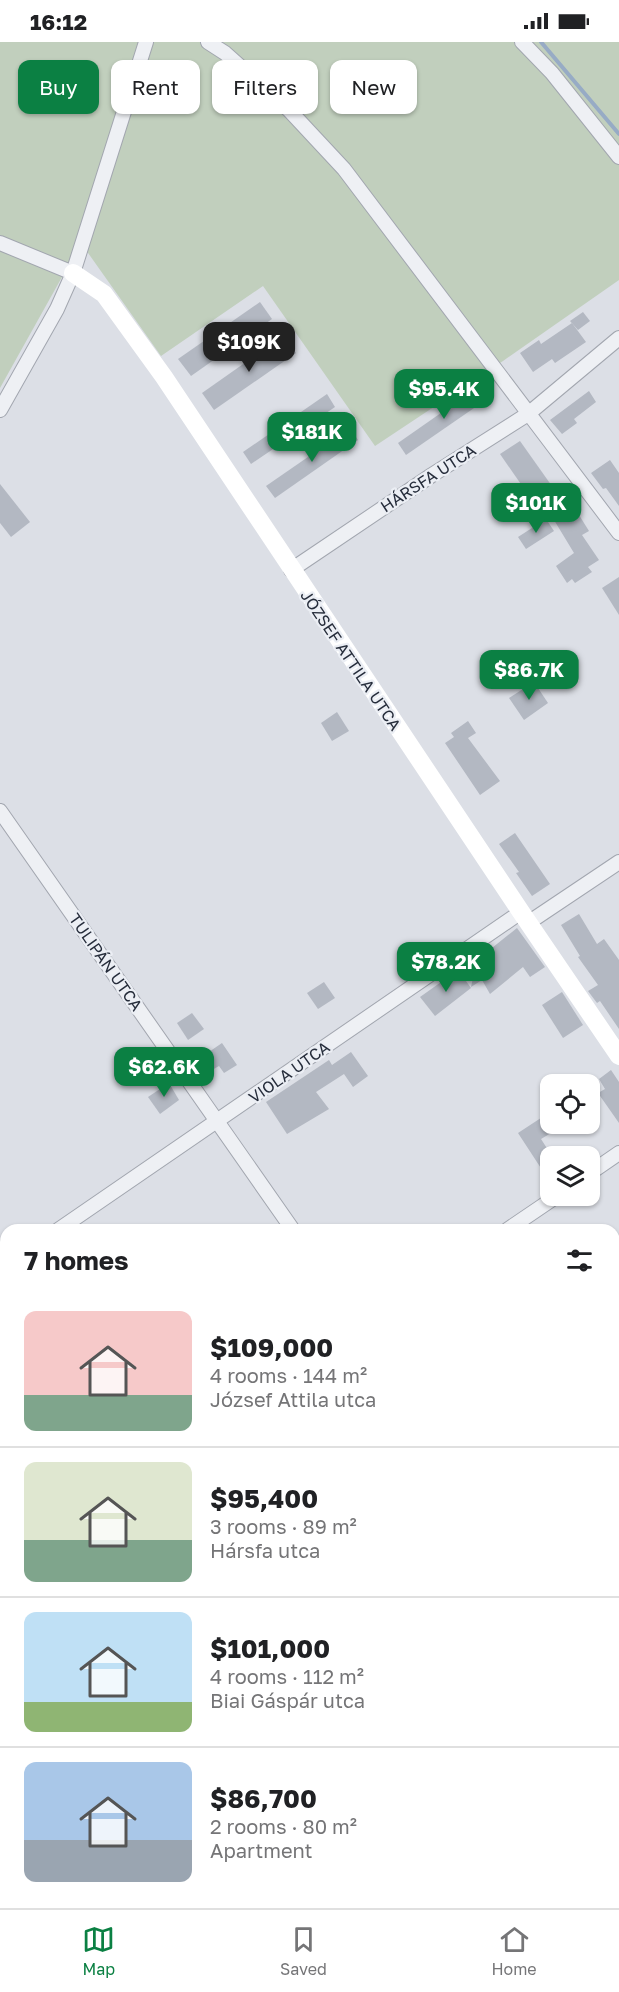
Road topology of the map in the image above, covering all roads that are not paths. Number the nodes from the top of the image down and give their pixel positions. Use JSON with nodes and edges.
{"nodes":[{"id":1,"x":146,"y":42,"type":"edge"},
{"id":2,"x":208,"y":42,"type":"edge"},
{"id":3,"x":522,"y":42,"type":"edge"},
{"id":4,"x":619,"y":157,"type":"edge"},
{"id":5,"x":0,"y":243,"type":"edge"},
{"id":6,"x":73,"y":273,"type":"junction"},
{"id":7,"x":619,"y":338,"type":"edge"},
{"id":8,"x":0,"y":410,"type":"edge"},
{"id":9,"x":528,"y":414,"type":"junction"},
{"id":10,"x":619,"y":533,"type":"edge"},
{"id":11,"x":291,"y":570,"type":"junction"},
{"id":12,"x":0,"y":812,"type":"edge"},
{"id":13,"x":619,"y":862,"type":"edge"},
{"id":14,"x":524,"y":918,"type":"junction"},
{"id":15,"x":619,"y":1056,"type":"edge"},
{"id":16,"x":218,"y":1121,"type":"junction"},
{"id":17,"x":619,"y":1153,"type":"edge"},
{"id":18,"x":600,"y":1166,"type":"edge"},
{"id":19,"x":542,"y":1206,"type":"edge"},
{"id":20,"x":67,"y":1224,"type":"edge"},
{"id":21,"x":289,"y":1224,"type":"edge"},
{"id":22,"x":516,"y":1224,"type":"edge"}],
"edges":[{"from":1,"to":6,"type":"street"},
{"from":2,"to":9,"type":"street"},
{"from":3,"to":4,"type":"street"},
{"from":5,"to":6,"type":"street"},
{"from":6,"to":8,"type":"street"},
{"from":6,"to":11,"type":"street","name":"JÓZSEF ATTILA UTCA"},
{"from":7,"to":9,"type":"street","name":"HÁRSFA UTCA"},
{"from":9,"to":10,"type":"street"},
{"from":9,"to":11,"type":"street","name":"HÁRSFA UTCA"},
{"from":11,"to":14,"type":"street","name":"JÓZSEF ATTILA UTCA"},
{"from":12,"to":16,"type":"street","name":"TULIPÁN UTCA"},
{"from":13,"to":14,"type":"street","name":"VIOLA UTCA"},
{"from":14,"to":15,"type":"street","name":"JÓZSEF ATTILA UTCA"},
{"from":14,"to":16,"type":"street","name":"VIOLA UTCA"},
{"from":16,"to":20,"type":"street","name":"VIOLA UTCA"},
{"from":16,"to":21,"type":"street","name":"TULIPÁN UTCA"},
{"from":17,"to":18,"type":"street"},
{"from":19,"to":22,"type":"street"}]}
